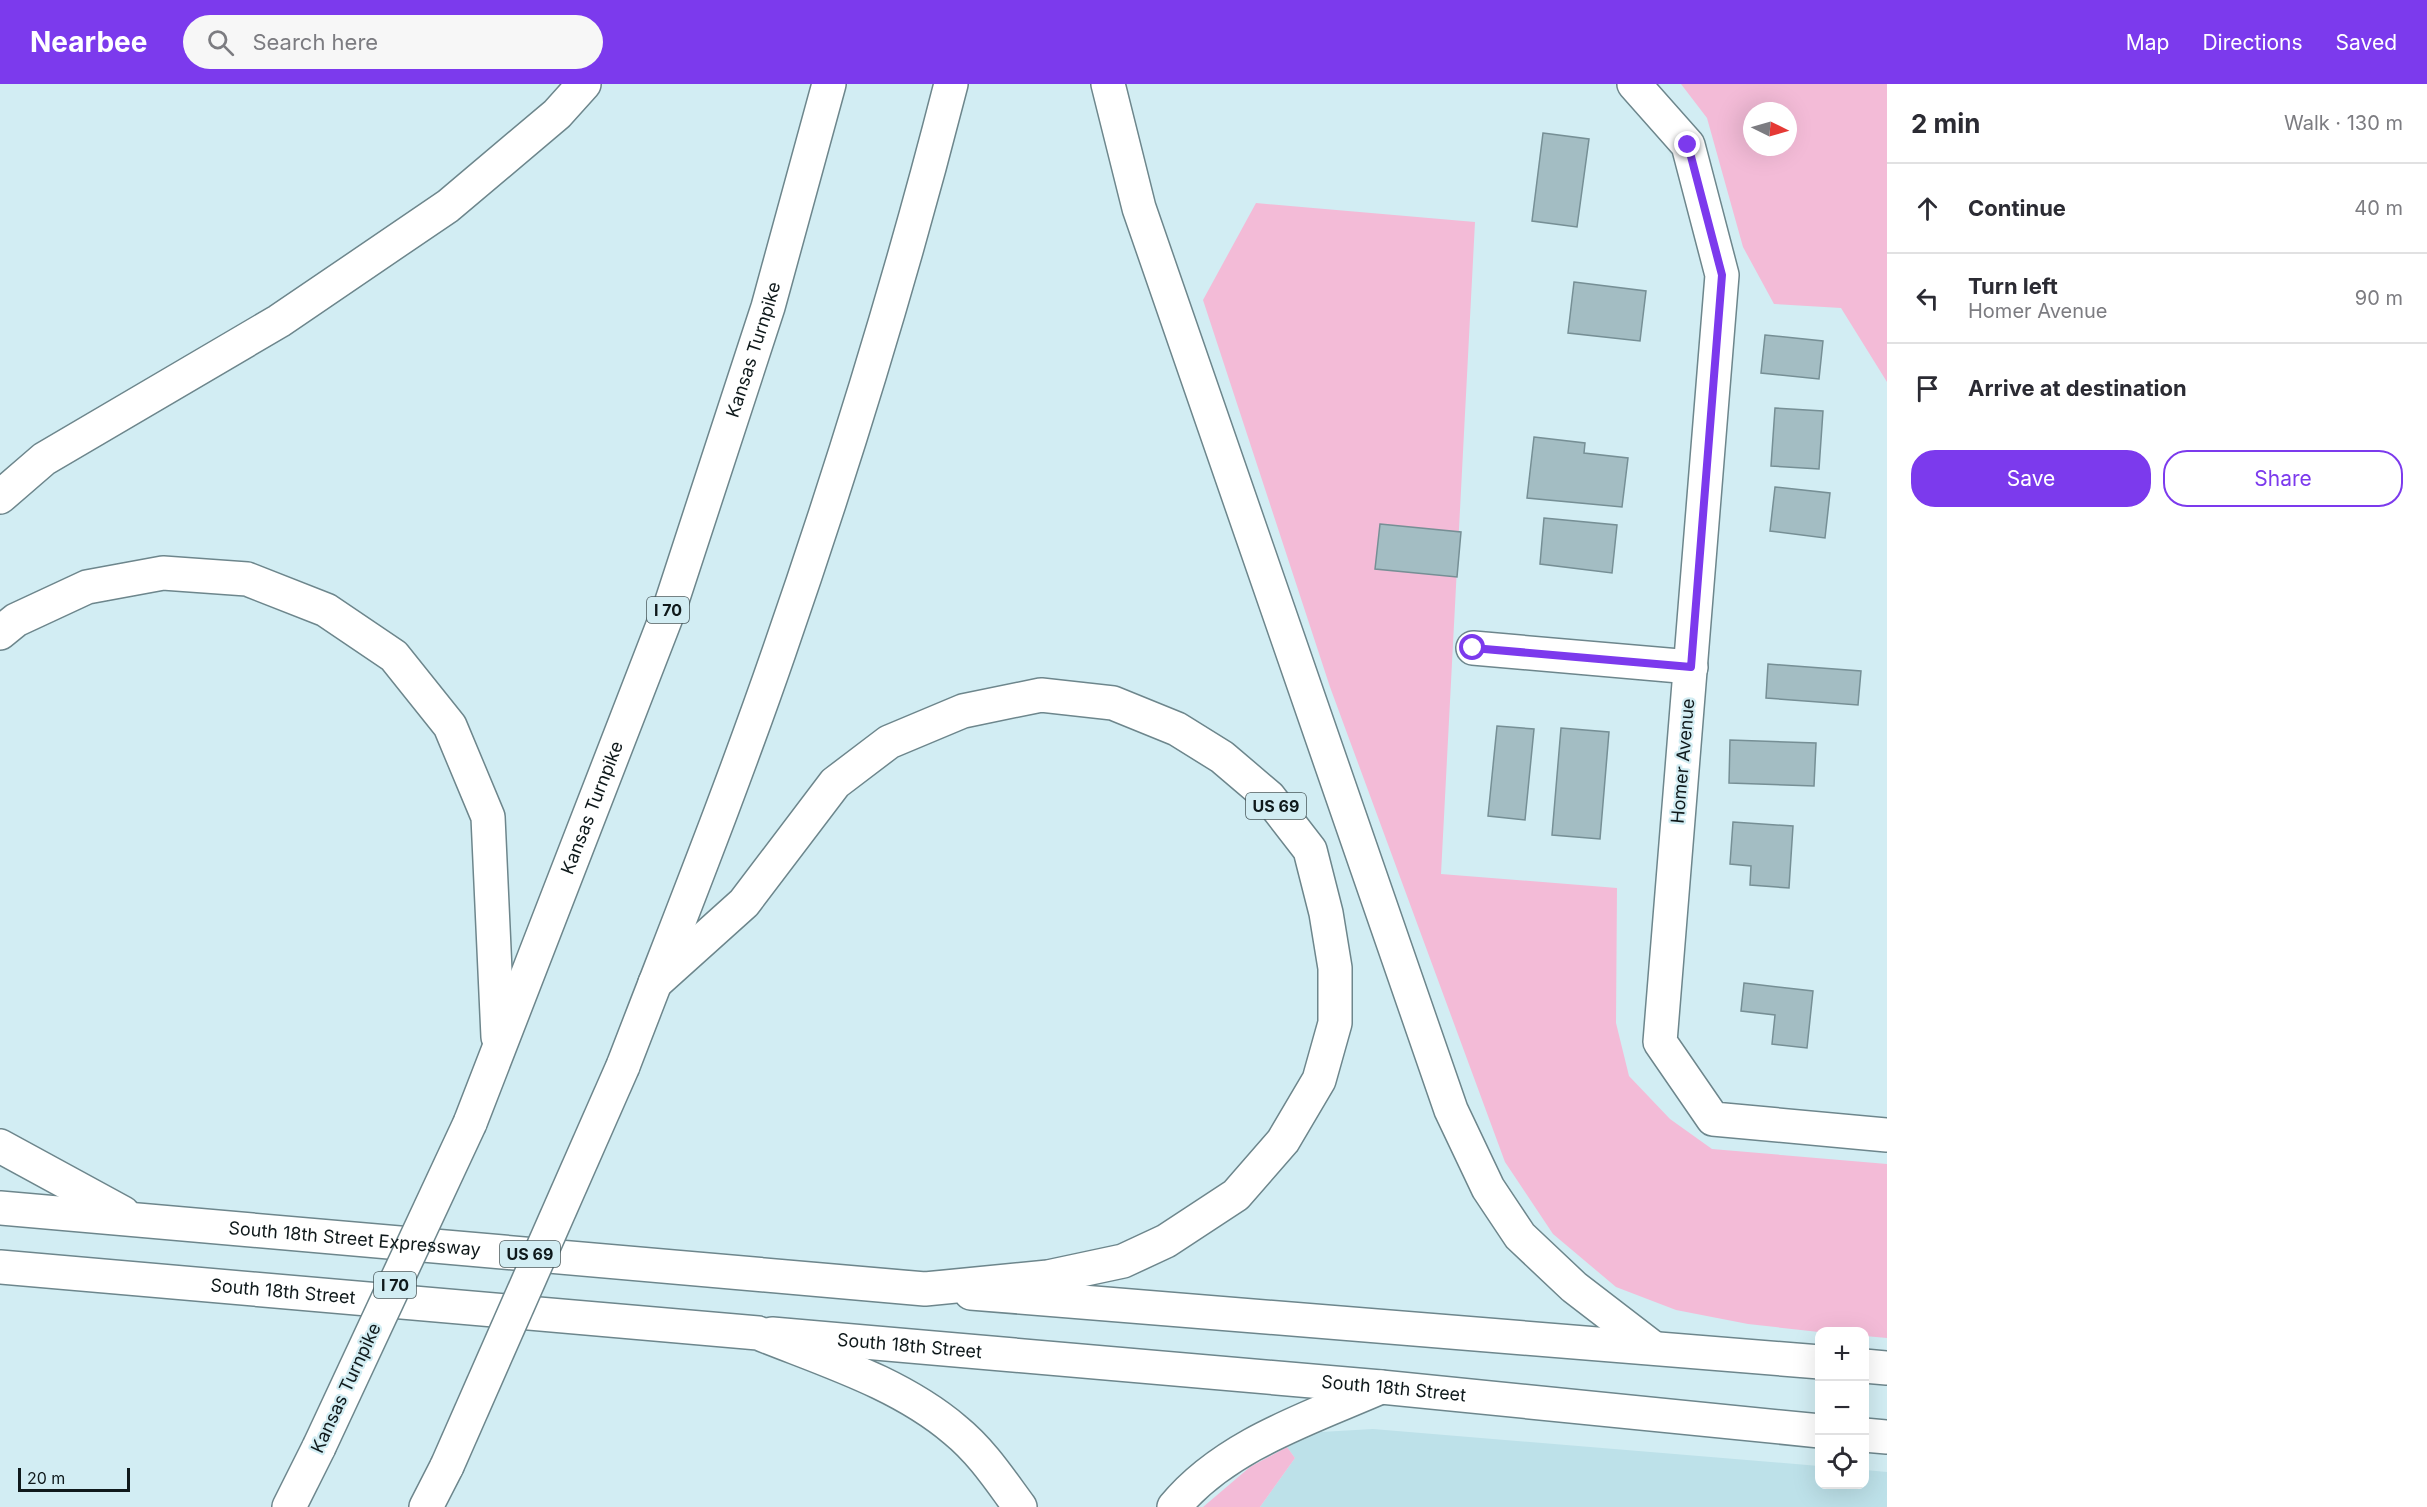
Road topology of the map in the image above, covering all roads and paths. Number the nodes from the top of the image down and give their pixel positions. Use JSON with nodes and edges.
{"nodes":[{"id":1,"x":584,"y":84,"type":"edge"},
{"id":2,"x":829,"y":84,"type":"edge"},
{"id":3,"x":951,"y":84,"type":"edge"},
{"id":4,"x":1108,"y":84,"type":"edge"},
{"id":5,"x":1634,"y":84,"type":"edge"},
{"id":6,"x":0,"y":497,"type":"edge"},
{"id":7,"x":0,"y":633,"type":"edge"},
{"id":8,"x":1473,"y":648,"type":"dead end"},
{"id":9,"x":1691,"y":667,"type":"junction"},
{"id":10,"x":655,"y":983,"type":"junction"},
{"id":11,"x":499,"y":1048,"type":"junction"},
{"id":12,"x":1887,"y":1135,"type":"edge"},
{"id":13,"x":0,"y":1146,"type":"edge"},
{"id":14,"x":0,"y":1208,"type":"edge"},
{"id":15,"x":136,"y":1219,"type":"junction"},
{"id":16,"x":0,"y":1267,"type":"edge"},
{"id":17,"x":925,"y":1289,"type":"junction"},
{"id":18,"x":759,"y":1333,"type":"junction"},
{"id":19,"x":1652,"y":1347,"type":"junction"},
{"id":20,"x":1815,"y":1362,"type":"edge"},
{"id":21,"x":1869,"y":1366,"type":"edge"},
{"id":22,"x":1887,"y":1368,"type":"edge"},
{"id":23,"x":1381,"y":1387,"type":"junction"},
{"id":24,"x":1815,"y":1430,"type":"edge"},
{"id":25,"x":1869,"y":1435,"type":"edge"},
{"id":26,"x":1887,"y":1437,"type":"edge"},
{"id":27,"x":289,"y":1507,"type":"edge"},
{"id":28,"x":426,"y":1507,"type":"edge"},
{"id":29,"x":1020,"y":1507,"type":"edge"},
{"id":30,"x":1174,"y":1507,"type":"edge"}],
"edges":[{"from":1,"to":6,"type":"main road"},
{"from":2,"to":11,"type":"main road","name":"Kansas Turnpike","number":"I 70"},
{"from":3,"to":10,"type":"main road"},
{"from":4,"to":19,"type":"main road"},
{"from":5,"to":9,"type":"main road","name":"Homer Avenue"},
{"from":7,"to":11,"type":"main road"},
{"from":8,"to":9,"type":"main road"},
{"from":9,"to":12,"type":"main road","name":"Homer Avenue"},
{"from":10,"to":17,"type":"main road","number":"US 69"},
{"from":10,"to":28,"type":"main road","bridge":true},
{"from":11,"to":27,"type":"main road","name":"Kansas Turnpike","number":"I 70","bridge":true},
{"from":13,"to":15,"type":"main road"},
{"from":14,"to":15,"type":"main road","name":"South 18th Street Expressway","number":"US 69"},
{"from":15,"to":17,"type":"main road","name":"South 18th Street Expressway","number":"US 69"},
{"from":16,"to":18,"type":"main road","name":"South 18th Street"},
{"from":17,"to":19,"type":"main road"},
{"from":18,"to":23,"type":"main road","name":"South 18th Street"},
{"from":18,"to":29,"type":"main road"},
{"from":19,"to":20,"type":"main road"},
{"from":21,"to":22,"type":"main road"},
{"from":23,"to":24,"type":"main road","name":"South 18th Street"},
{"from":23,"to":30,"type":"main road"},
{"from":25,"to":26,"type":"main road"}]}
